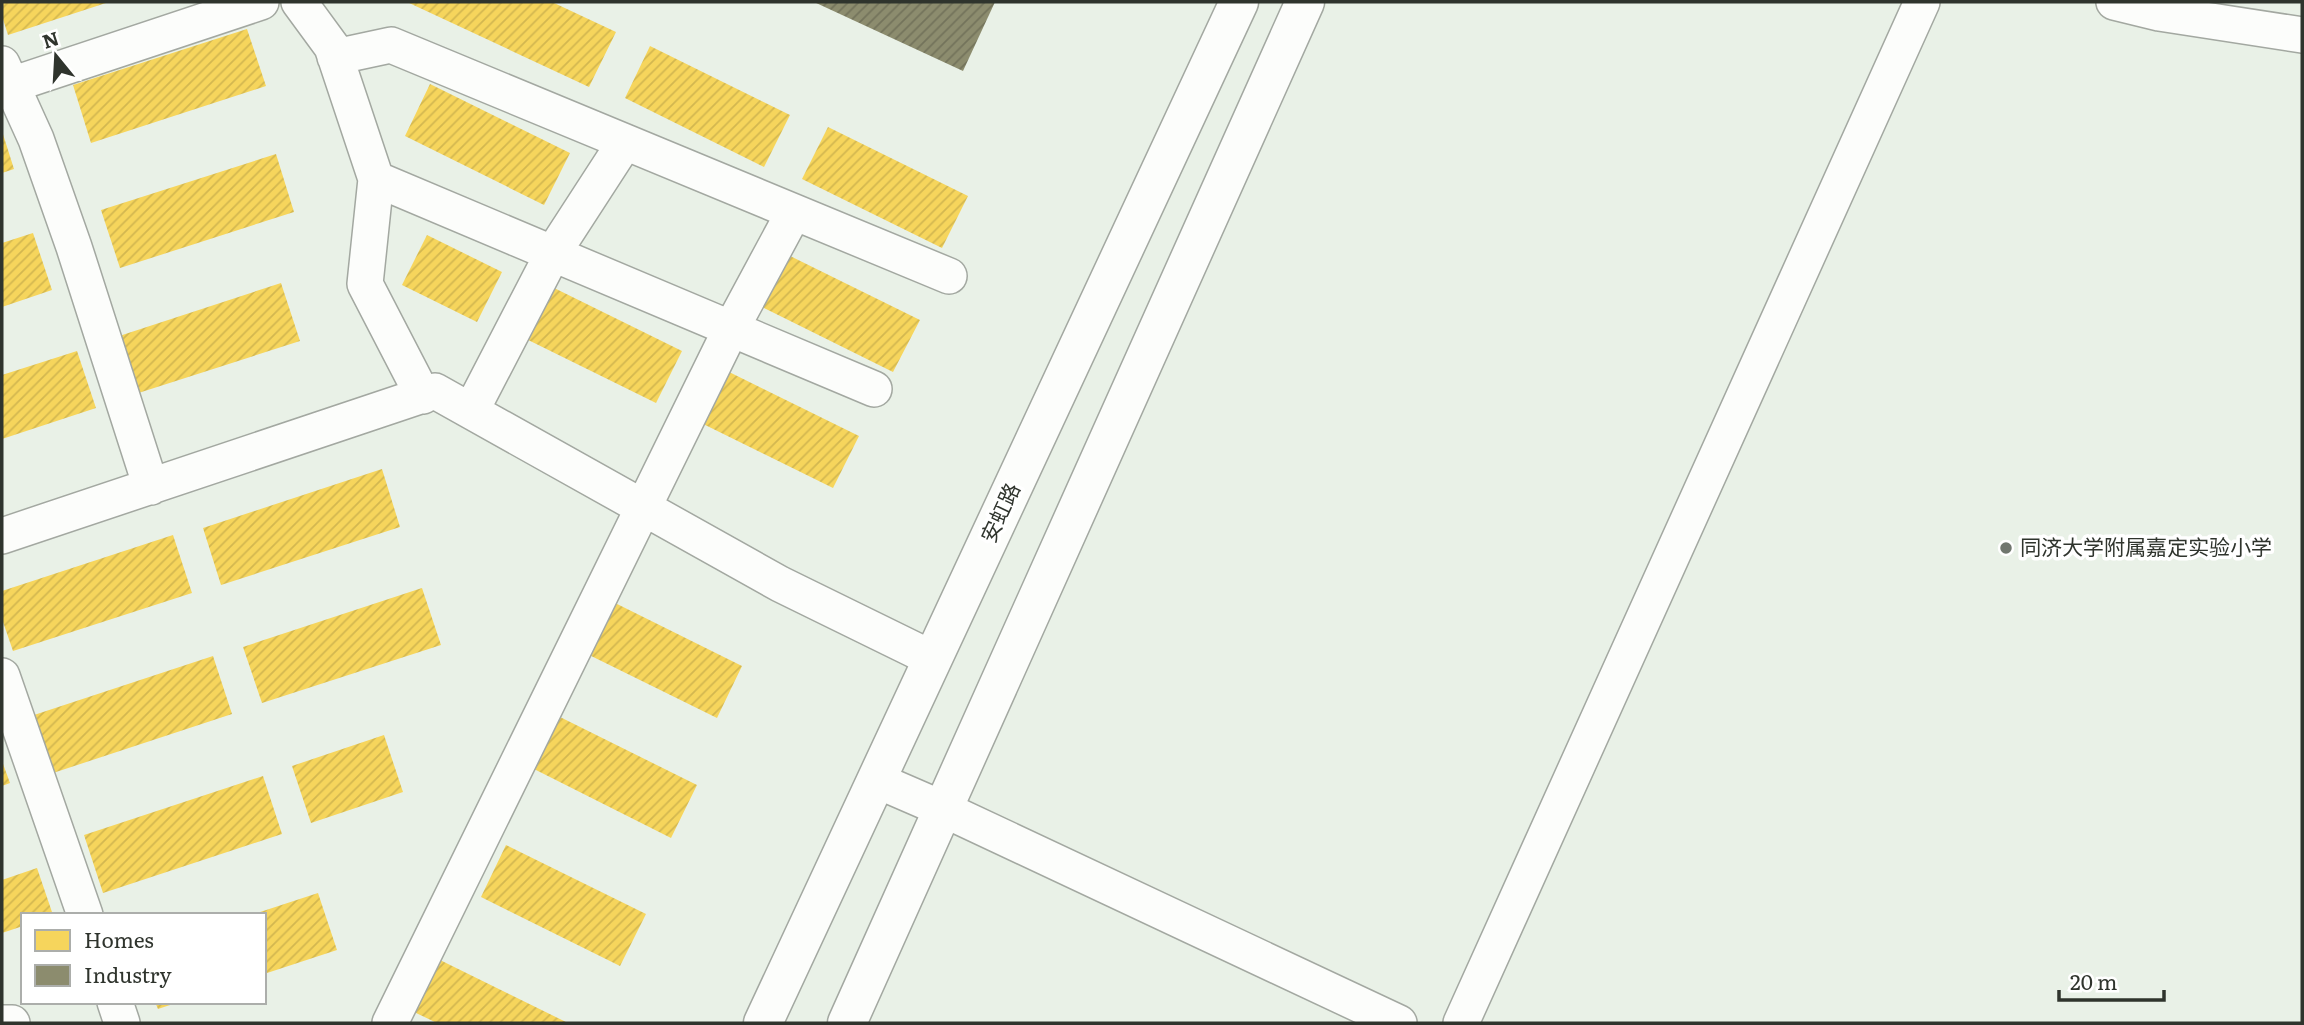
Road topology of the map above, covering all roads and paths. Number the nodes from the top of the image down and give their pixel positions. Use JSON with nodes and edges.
{"nodes":[{"id":1,"x":261,"y":2,"type":"edge"},
{"id":2,"x":299,"y":2,"type":"edge"},
{"id":3,"x":1239,"y":2,"type":"edge"},
{"id":4,"x":1305,"y":2,"type":"edge"},
{"id":5,"x":1922,"y":2,"type":"edge"},
{"id":6,"x":2115,"y":2,"type":"edge"},
{"id":7,"x":2302,"y":35,"type":"edge"},
{"id":8,"x":335,"y":57,"type":"junction"},
{"id":9,"x":5,"y":79,"type":"edge"},
{"id":10,"x":625,"y":142,"type":"junction"},
{"id":11,"x":376,"y":178,"type":"junction"},
{"id":12,"x":794,"y":212,"type":"junction"},
{"id":13,"x":553,"y":253,"type":"junction"},
{"id":14,"x":949,"y":276,"type":"dead end"},
{"id":15,"x":732,"y":329,"type":"junction"},
{"id":16,"x":874,"y":389,"type":"dead end"},
{"id":17,"x":423,"y":396,"type":"junction"},
{"id":18,"x":471,"y":411,"type":"junction"},
{"id":19,"x":151,"y":487,"type":"junction"},
{"id":20,"x":644,"y":508,"type":"junction"},
{"id":21,"x":2,"y":536,"type":"edge"},
{"id":22,"x":933,"y":659,"type":"junction"},
{"id":23,"x":2,"y":676,"type":"edge"},
{"id":24,"x":876,"y":780,"type":"junction"},
{"id":25,"x":943,"y":809,"type":"junction"},
{"id":26,"x":84,"y":913,"type":"edge"},
{"id":27,"x":116,"y":1004,"type":"edge"},
{"id":28,"x":2,"y":1023,"type":"edge"},
{"id":29,"x":12,"y":1023,"type":"edge"},
{"id":30,"x":122,"y":1023,"type":"edge"},
{"id":31,"x":390,"y":1023,"type":"edge"},
{"id":32,"x":763,"y":1023,"type":"edge"},
{"id":33,"x":847,"y":1023,"type":"edge"},
{"id":34,"x":1399,"y":1023,"type":"edge"},
{"id":35,"x":1461,"y":1023,"type":"edge"}],
"edges":[{"from":1,"to":9,"type":"street"},
{"from":2,"to":8,"type":"street"},
{"from":3,"to":22,"type":"main road","name":"安虹路"},
{"from":4,"to":25,"type":"main road"},
{"from":5,"to":35,"type":"street"},
{"from":6,"to":7,"type":"street"},
{"from":8,"to":10,"type":"street"},
{"from":8,"to":11,"type":"street"},
{"from":9,"to":19,"type":"street"},
{"from":10,"to":12,"type":"street"},
{"from":10,"to":13,"type":"street"},
{"from":11,"to":13,"type":"street"},
{"from":11,"to":17,"type":"street"},
{"from":12,"to":14,"type":"street"},
{"from":12,"to":15,"type":"street"},
{"from":13,"to":15,"type":"street"},
{"from":13,"to":18,"type":"street"},
{"from":15,"to":16,"type":"street"},
{"from":15,"to":20,"type":"street"},
{"from":17,"to":18,"type":"street"},
{"from":17,"to":19,"type":"street"},
{"from":18,"to":20,"type":"street"},
{"from":19,"to":21,"type":"street"},
{"from":20,"to":22,"type":"street"},
{"from":20,"to":31,"type":"street"},
{"from":22,"to":24,"type":"main road","name":"安虹路"},
{"from":23,"to":26,"type":"street"},
{"from":24,"to":25,"type":"street"},
{"from":24,"to":32,"type":"main road","name":"安虹路"},
{"from":25,"to":33,"type":"main road"},
{"from":25,"to":34,"type":"street"},
{"from":27,"to":30,"type":"street"},
{"from":28,"to":29,"type":"street"}]}
